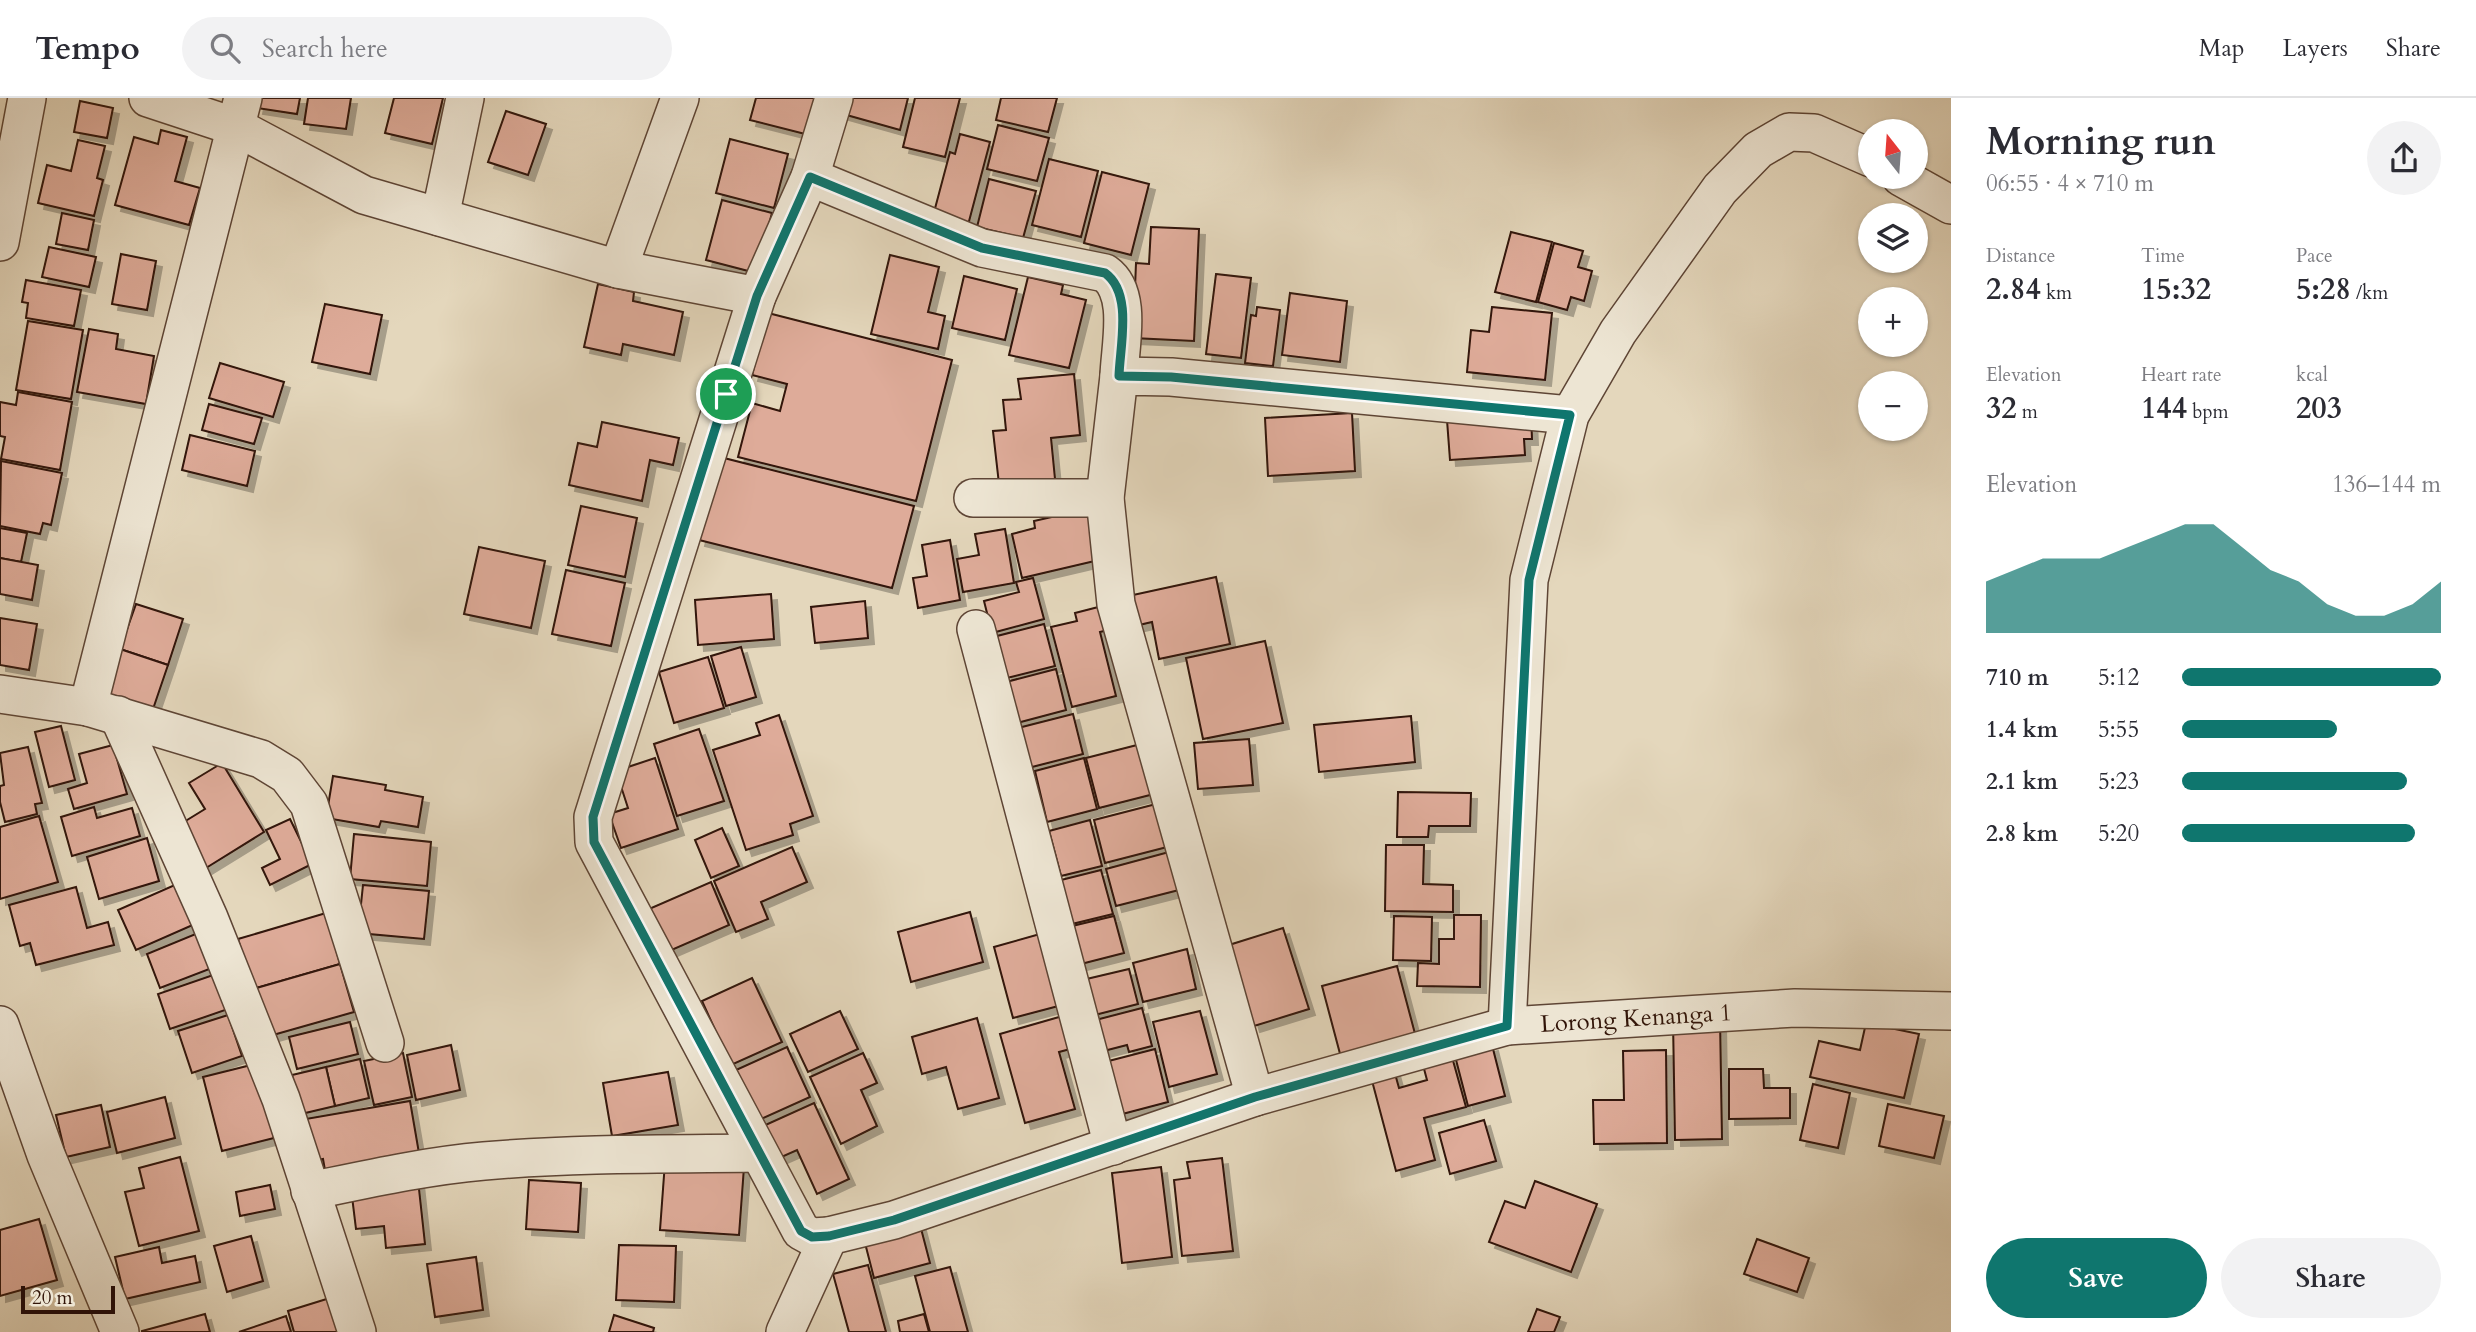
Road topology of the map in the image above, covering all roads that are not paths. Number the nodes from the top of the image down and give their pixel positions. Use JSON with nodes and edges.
{"nodes":[{"id":1,"x":27,"y":98,"type":"edge"},
{"id":2,"x":148,"y":98,"type":"edge"},
{"id":3,"x":465,"y":98,"type":"edge"},
{"id":4,"x":680,"y":98,"type":"edge"},
{"id":5,"x":834,"y":98,"type":"edge"},
{"id":6,"x":239,"y":113,"type":"edge"},
{"id":7,"x":1858,"y":153,"type":"edge"},
{"id":8,"x":810,"y":177,"type":"junction"},
{"id":9,"x":1922,"y":189,"type":"edge"},
{"id":10,"x":1951,"y":205,"type":"edge"},
{"id":11,"x":440,"y":217,"type":"junction"},
{"id":12,"x":0,"y":242,"type":"edge"},
{"id":13,"x":618,"y":269,"type":"junction"},
{"id":14,"x":757,"y":296,"type":"junction"},
{"id":15,"x":1119,"y":376,"type":"junction"},
{"id":16,"x":1570,"y":415,"type":"junction"},
{"id":17,"x":973,"y":498,"type":"dead end"},
{"id":18,"x":1105,"y":498,"type":"junction"},
{"id":19,"x":976,"y":629,"type":"dead end"},
{"id":20,"x":0,"y":694,"type":"edge"},
{"id":21,"x":103,"y":711,"type":"junction"},
{"id":22,"x":1951,"y":1011,"type":"edge"},
{"id":23,"x":0,"y":1025,"type":"edge"},
{"id":24,"x":1507,"y":1026,"type":"junction"},
{"id":25,"x":385,"y":1043,"type":"dead end"},
{"id":26,"x":1255,"y":1097,"type":"junction"},
{"id":27,"x":1113,"y":1146,"type":"junction"},
{"id":28,"x":758,"y":1153,"type":"junction"},
{"id":29,"x":310,"y":1191,"type":"junction"},
{"id":30,"x":829,"y":1236,"type":"junction"},
{"id":31,"x":120,"y":1332,"type":"edge"},
{"id":32,"x":357,"y":1332,"type":"edge"},
{"id":33,"x":785,"y":1332,"type":"edge"}],
"edges":[{"from":1,"to":12,"type":"street"},
{"from":2,"to":6,"type":"street"},
{"from":3,"to":11,"type":"street"},
{"from":4,"to":13,"type":"street"},
{"from":5,"to":8,"type":"street"},
{"from":6,"to":11,"type":"street"},
{"from":6,"to":21,"type":"street"},
{"from":7,"to":16,"type":"street"},
{"from":8,"to":14,"type":"street"},
{"from":8,"to":15,"type":"street"},
{"from":9,"to":10,"type":"street"},
{"from":11,"to":13,"type":"street"},
{"from":13,"to":14,"type":"street"},
{"from":14,"to":28,"type":"street"},
{"from":15,"to":16,"type":"street"},
{"from":15,"to":18,"type":"street"},
{"from":16,"to":24,"type":"street"},
{"from":17,"to":18,"type":"street"},
{"from":18,"to":26,"type":"street"},
{"from":19,"to":27,"type":"street"},
{"from":20,"to":21,"type":"street"},
{"from":21,"to":25,"type":"street"},
{"from":21,"to":29,"type":"street"},
{"from":22,"to":24,"type":"street","name":"Lorong Kenanga 1"},
{"from":23,"to":31,"type":"street"},
{"from":24,"to":26,"type":"street","name":"Lorong Kenanga 1"},
{"from":26,"to":27,"type":"street","name":"Lorong Kenanga 1"},
{"from":27,"to":30,"type":"street","name":"Lorong Kenanga 1"},
{"from":28,"to":29,"type":"street"},
{"from":28,"to":30,"type":"street"},
{"from":29,"to":32,"type":"street"},
{"from":30,"to":33,"type":"street"}]}
